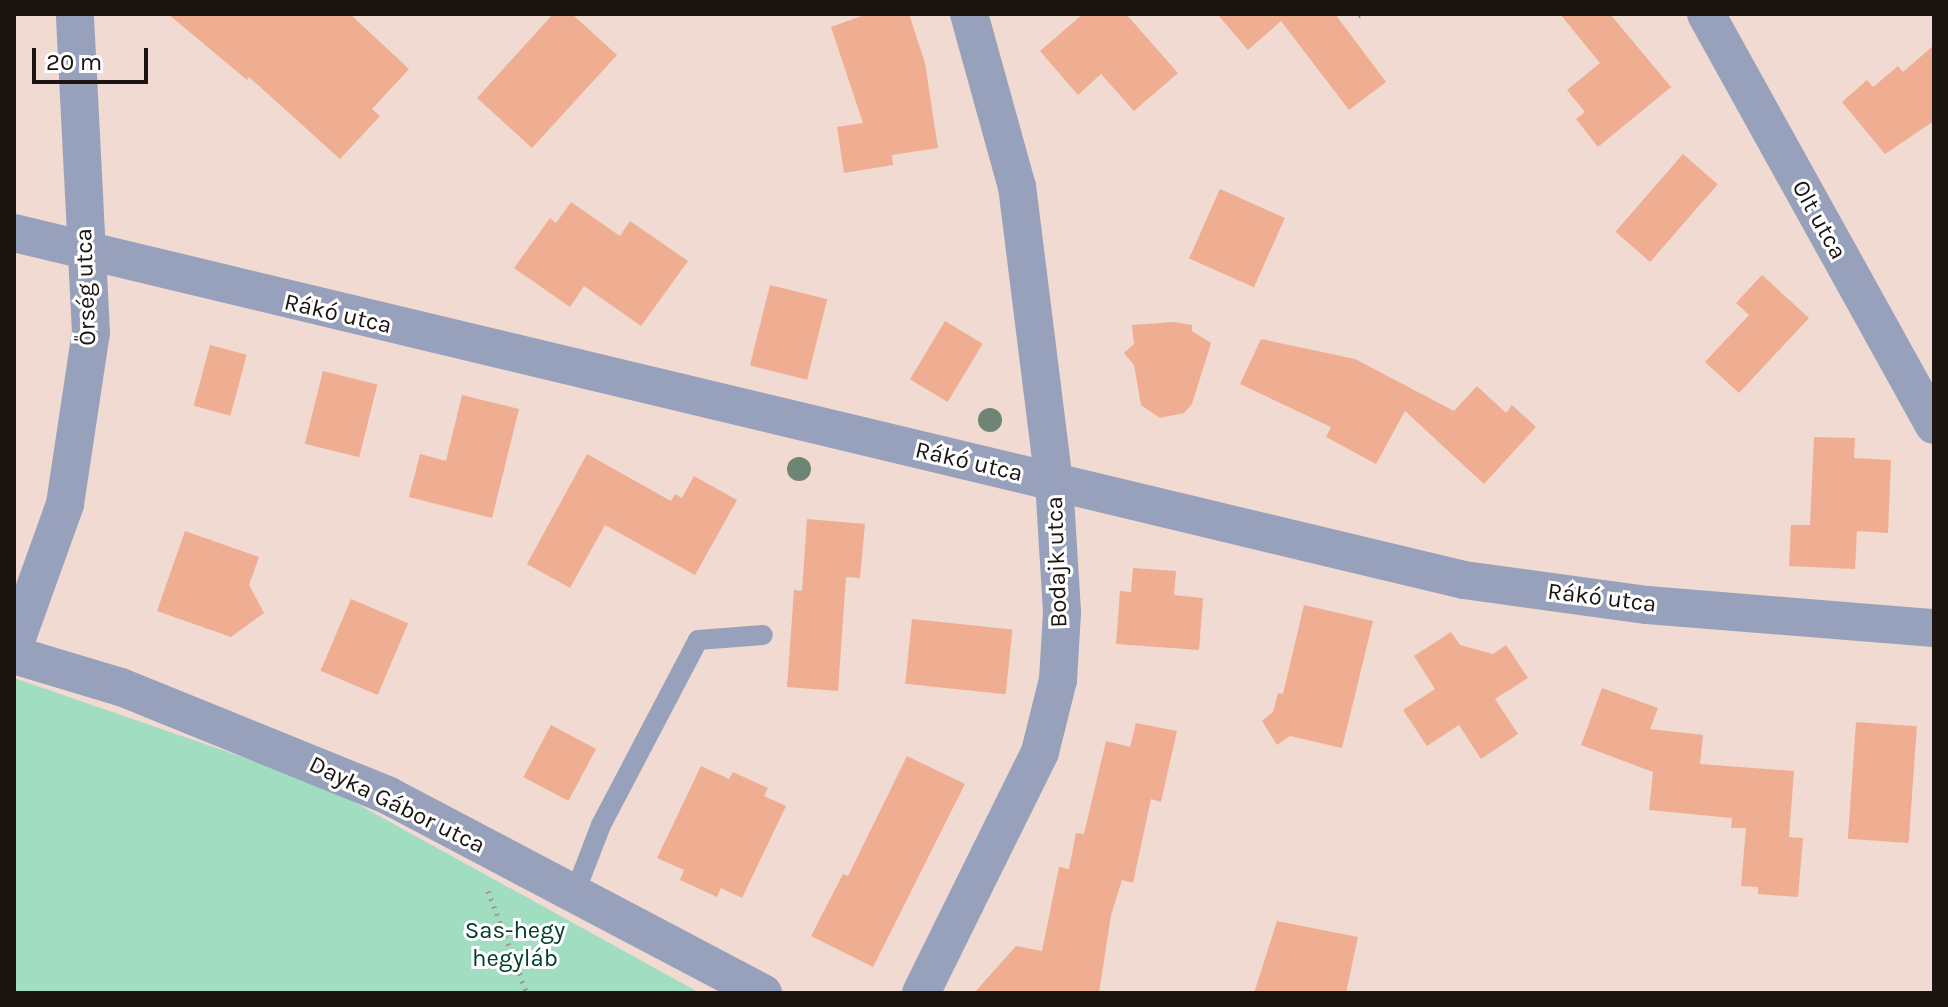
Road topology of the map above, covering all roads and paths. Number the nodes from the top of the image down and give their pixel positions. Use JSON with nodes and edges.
{"nodes":[{"id":1,"x":75,"y":14,"type":"edge"},
{"id":2,"x":969,"y":14,"type":"edge"},
{"id":3,"x":1706,"y":14,"type":"edge"},
{"id":4,"x":14,"y":233,"type":"edge"},
{"id":5,"x":86,"y":254,"type":"junction"},
{"id":6,"x":1934,"y":425,"type":"edge"},
{"id":7,"x":1054,"y":483,"type":"junction"},
{"id":8,"x":1934,"y":628,"type":"edge"},
{"id":9,"x":763,"y":635,"type":"dead end"},
{"id":10,"x":14,"y":646,"type":"edge"},
{"id":11,"x":14,"y":655,"type":"edge"},
{"id":12,"x":477,"y":843,"type":"junction"},
{"id":13,"x":574,"y":895,"type":"junction"},
{"id":14,"x":527,"y":993,"type":"edge"},
{"id":15,"x":763,"y":993,"type":"edge"},
{"id":16,"x":921,"y":993,"type":"edge"}],
"edges":[{"from":1,"to":5,"type":"street","name":"Őrség utca"},
{"from":2,"to":7,"type":"street","name":"Bodajk utca"},
{"from":3,"to":6,"type":"street","name":"Olt utca"},
{"from":4,"to":5,"type":"street","name":"Rákó utca"},
{"from":5,"to":7,"type":"street","name":"Rákó utca"},
{"from":5,"to":10,"type":"street","name":"Őrség utca"},
{"from":7,"to":8,"type":"street","name":"Rákó utca"},
{"from":7,"to":16,"type":"street","name":"Bodajk utca"},
{"from":9,"to":13,"type":"lane"},
{"from":11,"to":12,"type":"street","name":"Dayka Gábor utca"},
{"from":12,"to":13,"type":"street","name":"Dayka Gábor utca"},
{"from":12,"to":14,"type":"path"},
{"from":13,"to":15,"type":"street","name":"Dayka Gábor utca"}]}
